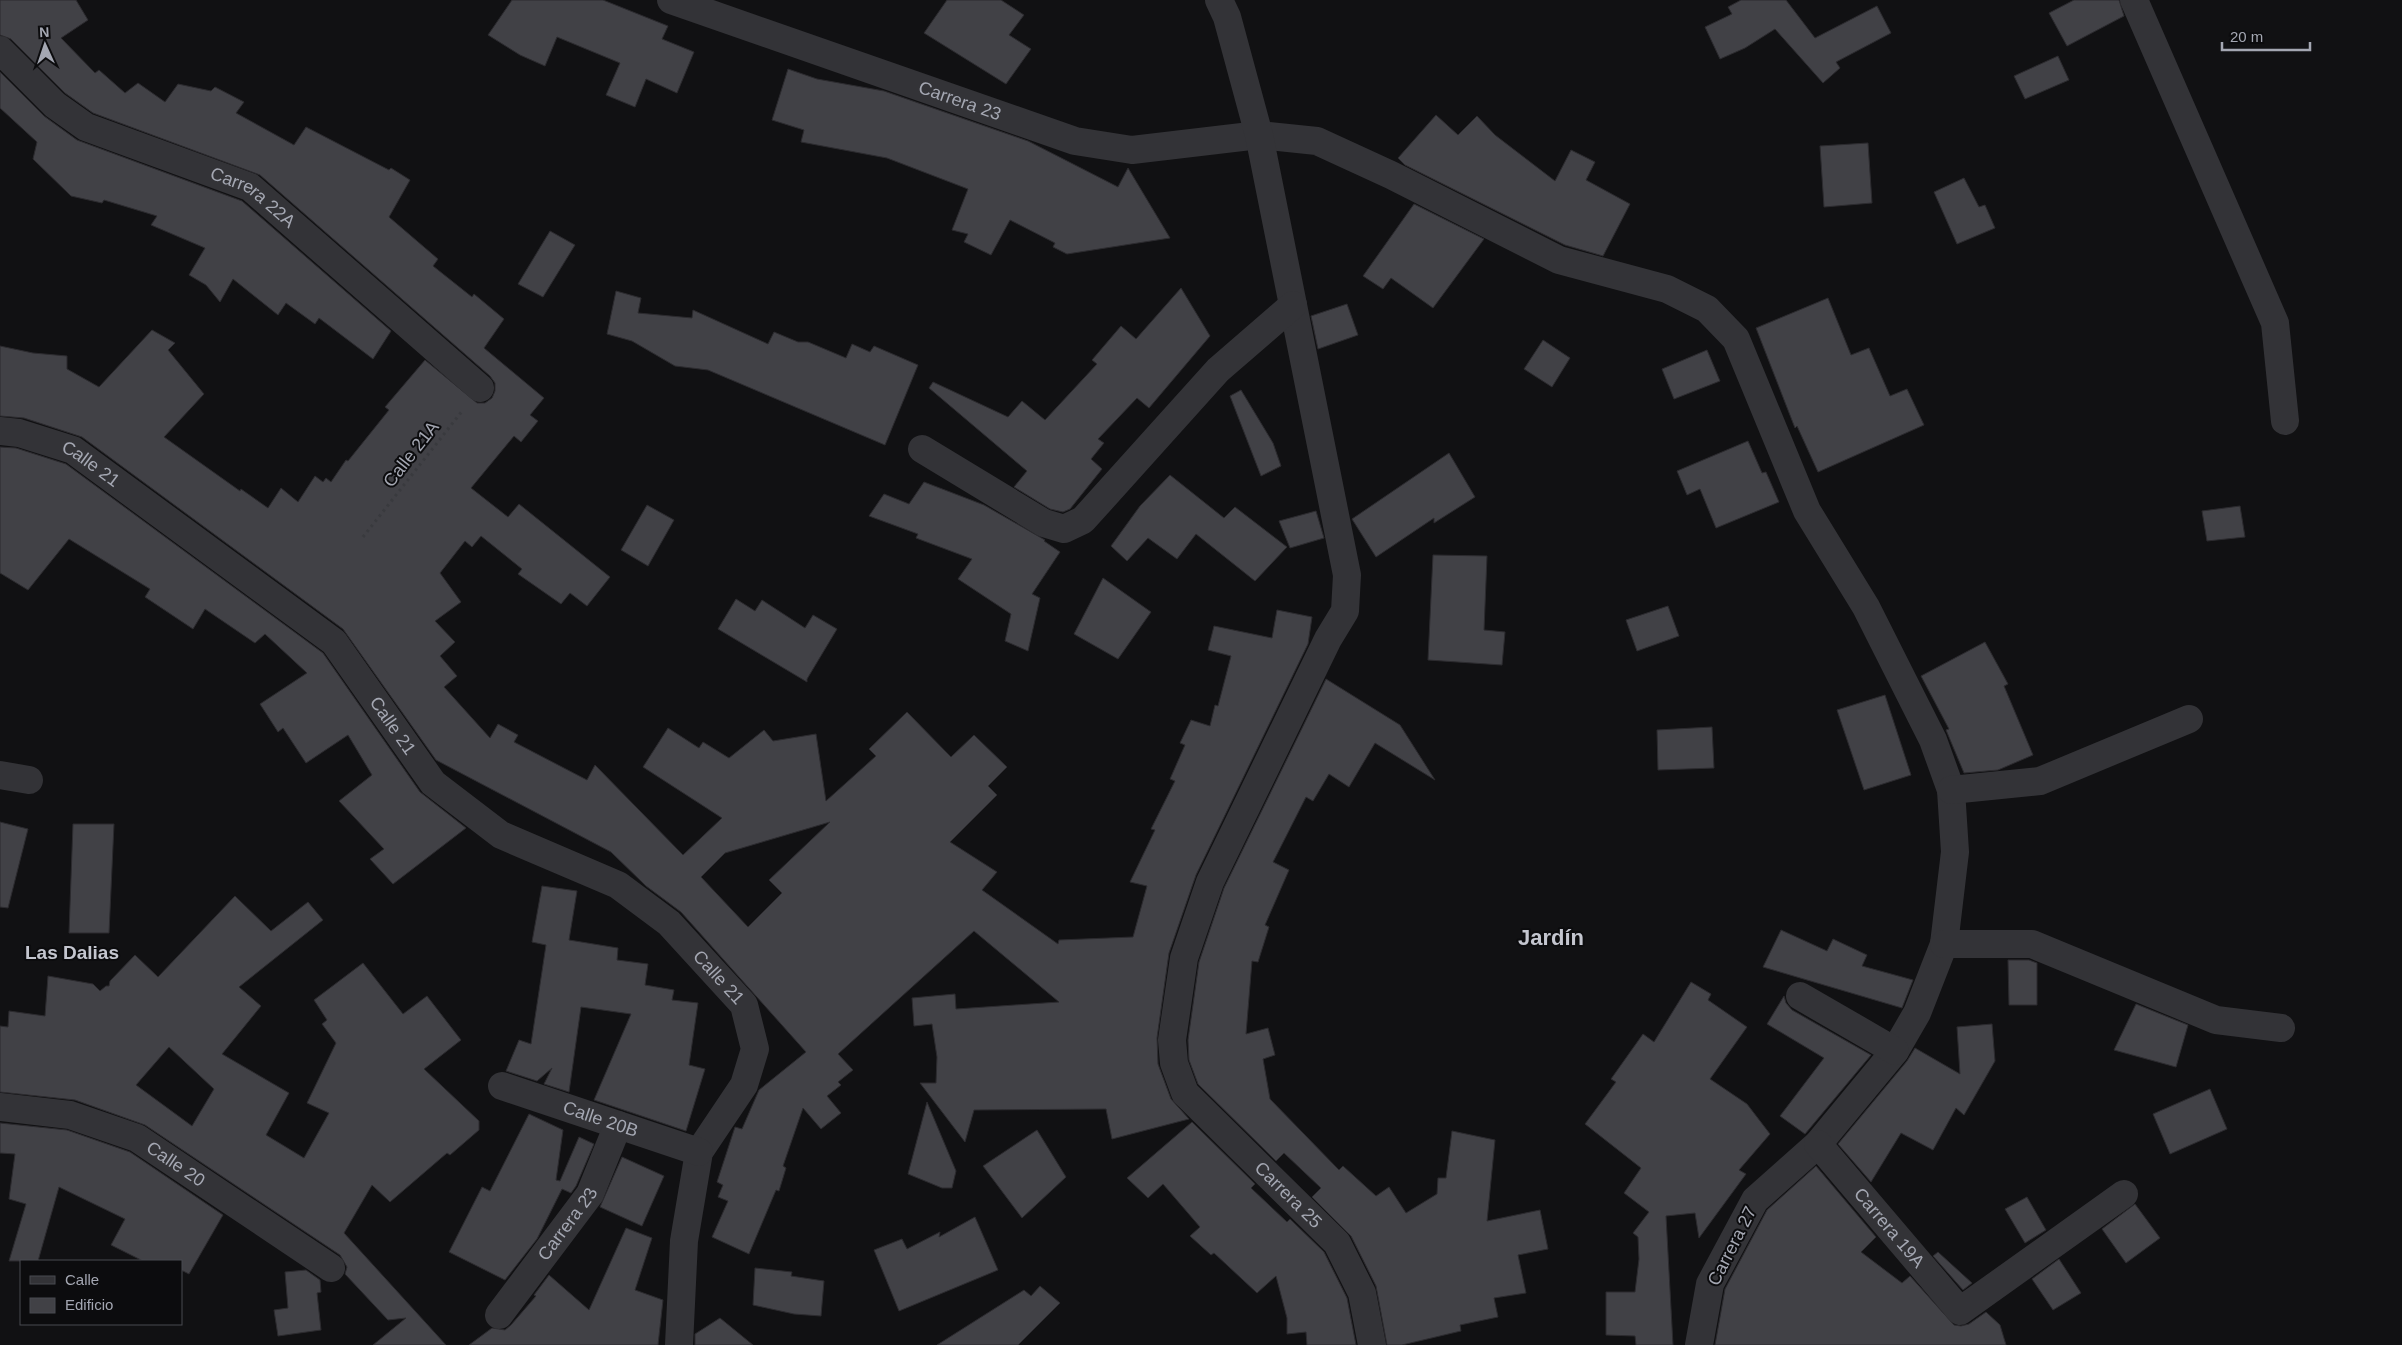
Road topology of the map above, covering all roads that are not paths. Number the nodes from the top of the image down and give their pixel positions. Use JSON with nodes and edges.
{"nodes":[{"id":1,"x":670,"y":0,"type":"edge"},
{"id":2,"x":1219,"y":0,"type":"edge"},
{"id":3,"x":2134,"y":0,"type":"edge"},
{"id":4,"x":0,"y":50,"type":"edge"},
{"id":5,"x":1259,"y":135,"type":"junction"},
{"id":6,"x":1293,"y":305,"type":"junction"},
{"id":7,"x":480,"y":388,"type":"road end"},
{"id":8,"x":2285,"y":421,"type":"dead end"},
{"id":9,"x":0,"y":431,"type":"edge"},
{"id":10,"x":922,"y":449,"type":"dead end"},
{"id":11,"x":2189,"y":719,"type":"dead end"},
{"id":12,"x":0,"y":775,"type":"edge"},
{"id":13,"x":29,"y":780,"type":"dead end"},
{"id":14,"x":1951,"y":790,"type":"junction"},
{"id":15,"x":1944,"y":944,"type":"junction"},
{"id":16,"x":1800,"y":996,"type":"dead end"},
{"id":17,"x":2281,"y":1028,"type":"dead end"},
{"id":18,"x":1895,"y":1051,"type":"junction"},
{"id":19,"x":502,"y":1086,"type":"dead end"},
{"id":20,"x":0,"y":1106,"type":"edge"},
{"id":21,"x":618,"y":1125,"type":"junction"},
{"id":22,"x":1818,"y":1144,"type":"junction"},
{"id":23,"x":699,"y":1152,"type":"junction"},
{"id":24,"x":2124,"y":1194,"type":"dead end"},
{"id":25,"x":331,"y":1268,"type":"dead end"},
{"id":26,"x":500,"y":1315,"type":"dead end"},
{"id":27,"x":679,"y":1345,"type":"edge"},
{"id":28,"x":1372,"y":1345,"type":"edge"},
{"id":29,"x":1699,"y":1345,"type":"edge"}],
"edges":[{"from":1,"to":5,"type":"street","name":"Carrera 23"},
{"from":2,"to":5,"type":"street","name":"Carrera 25"},
{"from":3,"to":8,"type":"street"},
{"from":4,"to":7,"type":"street","name":"Carrera 22A"},
{"from":5,"to":6,"type":"street","name":"Carrera 25"},
{"from":5,"to":14,"type":"street","name":"Carrera 23"},
{"from":6,"to":10,"type":"street"},
{"from":6,"to":28,"type":"street","name":"Carrera 25"},
{"from":9,"to":23,"type":"street","name":"Calle 21"},
{"from":11,"to":14,"type":"street"},
{"from":12,"to":13,"type":"street"},
{"from":14,"to":15,"type":"street","name":"Carrera 27"},
{"from":15,"to":17,"type":"street"},
{"from":15,"to":18,"type":"street","name":"Carrera 27"},
{"from":16,"to":18,"type":"street"},
{"from":18,"to":22,"type":"street","name":"Carrera 27"},
{"from":19,"to":21,"type":"street","name":"Calle 20B"},
{"from":20,"to":25,"type":"street","name":"Calle 20"},
{"from":21,"to":23,"type":"street","name":"Calle 20B"},
{"from":21,"to":26,"type":"street","name":"Carrera 23"},
{"from":22,"to":24,"type":"street","name":"Carrera 19A"},
{"from":22,"to":29,"type":"street","name":"Carrera 27"},
{"from":23,"to":27,"type":"street"}]}
